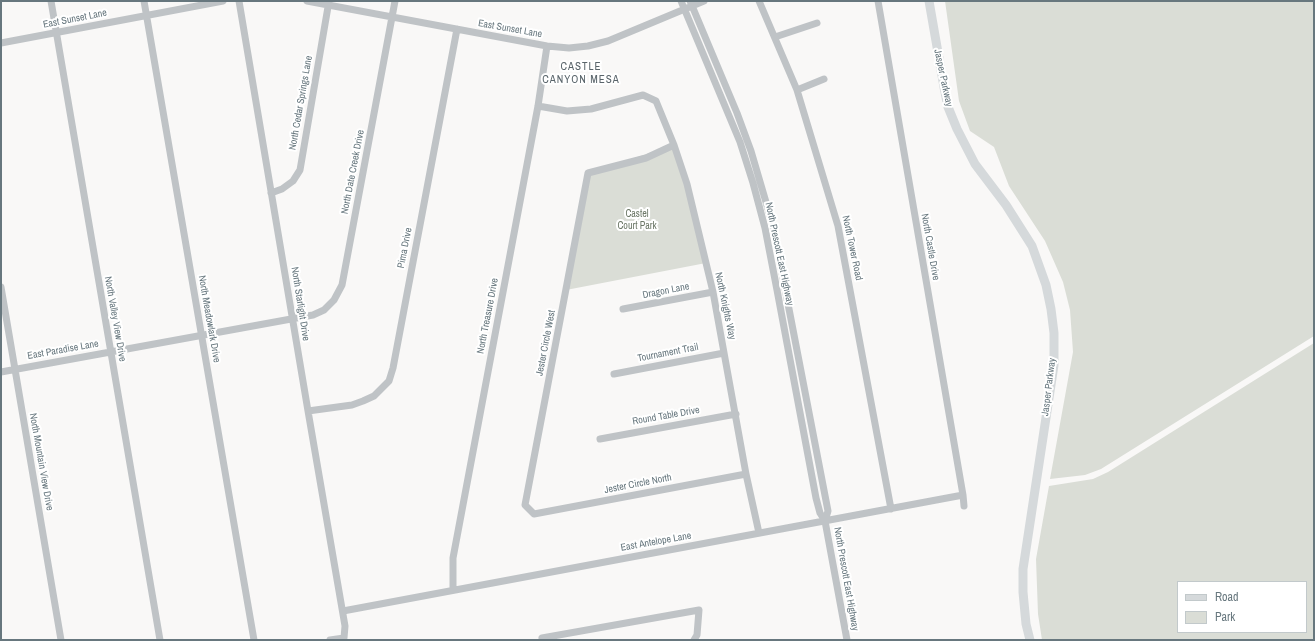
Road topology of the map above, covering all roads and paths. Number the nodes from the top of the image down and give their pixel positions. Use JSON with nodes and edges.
{"nodes":[{"id":1,"x":51,"y":1,"type":"edge"},
{"id":2,"x":144,"y":1,"type":"edge"},
{"id":3,"x":223,"y":1,"type":"edge"},
{"id":4,"x":239,"y":1,"type":"edge"},
{"id":5,"x":307,"y":1,"type":"edge"},
{"id":6,"x":395,"y":1,"type":"edge"},
{"id":7,"x":681,"y":1,"type":"edge"},
{"id":8,"x":704,"y":1,"type":"edge"},
{"id":9,"x":759,"y":1,"type":"edge"},
{"id":10,"x":878,"y":1,"type":"edge"},
{"id":11,"x":929,"y":1,"type":"edge"},
{"id":12,"x":328,"y":3,"type":"edge"},
{"id":13,"x":689,"y":6,"type":"edge"},
{"id":14,"x":147,"y":16,"type":"junction"},
{"id":15,"x":392,"y":17,"type":"junction"},
{"id":16,"x":818,"y":23,"type":"dead end"},
{"id":17,"x":457,"y":29,"type":"junction"},
{"id":18,"x":57,"y":33,"type":"junction"},
{"id":19,"x":775,"y":37,"type":"junction"},
{"id":20,"x":1,"y":43,"type":"edge"},
{"id":21,"x":547,"y":46,"type":"junction"},
{"id":22,"x":824,"y":79,"type":"dead end"},
{"id":23,"x":797,"y":90,"type":"junction"},
{"id":24,"x":538,"y":106,"type":"junction"},
{"id":25,"x":674,"y":145,"type":"junction"},
{"id":26,"x":758,"y":186,"type":"junction"},
{"id":27,"x":271,"y":193,"type":"junction"},
{"id":28,"x":1,"y":287,"type":"edge"},
{"id":29,"x":713,"y":292,"type":"junction"},
{"id":30,"x":623,"y":310,"type":"dead end"},
{"id":31,"x":293,"y":318,"type":"junction"},
{"id":32,"x":201,"y":335,"type":"junction"},
{"id":33,"x":796,"y":341,"type":"junction"},
{"id":34,"x":788,"y":342,"type":"junction"},
{"id":35,"x":111,"y":352,"type":"junction"},
{"id":36,"x":724,"y":353,"type":"junction"},
{"id":37,"x":15,"y":369,"type":"junction"},
{"id":38,"x":1,"y":372,"type":"edge"},
{"id":39,"x":614,"y":374,"type":"dead end"},
{"id":40,"x":308,"y":411,"type":"junction"},
{"id":41,"x":736,"y":414,"type":"junction"},
{"id":42,"x":600,"y":438,"type":"dead end"},
{"id":43,"x":746,"y":474,"type":"junction"},
{"id":44,"x":962,"y":495,"type":"junction"},
{"id":45,"x":964,"y":506,"type":"dead end"},
{"id":46,"x":891,"y":509,"type":"junction"},
{"id":47,"x":534,"y":514,"type":"joint"},
{"id":48,"x":825,"y":521,"type":"junction"},
{"id":49,"x":759,"y":534,"type":"junction"},
{"id":50,"x":452,"y":590,"type":"junction"},
{"id":51,"x":343,"y":611,"type":"junction"},
{"id":52,"x":1029,"y":637,"type":"edge"},
{"id":53,"x":61,"y":640,"type":"edge"},
{"id":54,"x":160,"y":640,"type":"edge"},
{"id":55,"x":254,"y":640,"type":"edge"},
{"id":56,"x":330,"y":640,"type":"edge"},
{"id":57,"x":543,"y":640,"type":"edge"},
{"id":58,"x":694,"y":640,"type":"edge"},
{"id":59,"x":847,"y":640,"type":"edge"}],
"edges":[{"from":1,"to":18,"type":"street","name":"North Valley View Drive"},
{"from":2,"to":14,"type":"street","name":"North Meadowlark Drive"},
{"from":3,"to":14,"type":"street","name":"East Sunset Lane"},
{"from":4,"to":27,"type":"street","name":"North Starlight Drive"},
{"from":5,"to":12,"type":"street","name":"East Sunset Lane"},
{"from":6,"to":15,"type":"street","name":"North Date Creek Drive"},
{"from":7,"to":13,"type":"street","name":"North Prescott East Highway"},
{"from":8,"to":13,"type":"street","name":"East Sunset Lane"},
{"from":9,"to":19,"type":"street","name":"North Tower Road"},
{"from":10,"to":44,"type":"street","name":"North Castle Drive"},
{"from":11,"to":52,"type":"main road","name":"Jasper Parkway"},
{"from":12,"to":15,"type":"street","name":"East Sunset Lane"},
{"from":12,"to":27,"type":"street","name":"North Cedar Springs Lane"},
{"from":13,"to":21,"type":"street","name":"East Sunset Lane"},
{"from":13,"to":26,"type":"street","name":"North Prescott East Highway"},
{"from":14,"to":18,"type":"street","name":"East Sunset Lane"},
{"from":14,"to":32,"type":"street","name":"North Meadowlark Drive"},
{"from":15,"to":17,"type":"street","name":"East Sunset Lane"},
{"from":15,"to":31,"type":"street","name":"North Date Creek Drive"},
{"from":16,"to":19,"type":"street"},
{"from":17,"to":21,"type":"street","name":"East Sunset Lane"},
{"from":17,"to":40,"type":"street","name":"Pima Drive"},
{"from":18,"to":20,"type":"street","name":"East Sunset Lane"},
{"from":18,"to":35,"type":"street","name":"North Valley View Drive"},
{"from":19,"to":23,"type":"street","name":"North Tower Road"},
{"from":21,"to":24,"type":"street","name":"North Treasure Drive"},
{"from":22,"to":23,"type":"street"},
{"from":23,"to":46,"type":"street","name":"North Tower Road"},
{"from":24,"to":25,"type":"street","name":"North Knights Way"},
{"from":24,"to":50,"type":"street","name":"North Treasure Drive"},
{"from":25,"to":29,"type":"street","name":"North Knights Way"},
{"from":25,"to":47,"type":"street","name":"Jester Circle West"},
{"from":26,"to":33,"type":"street","name":"North Prescott East Highway"},
{"from":26,"to":34,"type":"street","name":"North Prescott East Highway"},
{"from":27,"to":31,"type":"street","name":"North Starlight Drive"},
{"from":28,"to":37,"type":"street","name":"North Mountain View Drive"},
{"from":29,"to":30,"type":"street","name":"Dragon Lane"},
{"from":29,"to":36,"type":"street","name":"North Knights Way"},
{"from":31,"to":32,"type":"street","name":"East Paradise Lane"},
{"from":31,"to":40,"type":"street","name":"North Starlight Drive"},
{"from":32,"to":35,"type":"street","name":"East Paradise Lane"},
{"from":32,"to":55,"type":"street","name":"North Meadowlark Drive"},
{"from":33,"to":34,"type":"street"},
{"from":33,"to":48,"type":"street","name":"North Prescott East Highway"},
{"from":34,"to":48,"type":"street","name":"North Prescott East Highway"},
{"from":35,"to":37,"type":"street","name":"East Paradise Lane"},
{"from":35,"to":54,"type":"street","name":"North Valley View Drive"},
{"from":36,"to":39,"type":"street","name":"Tournament Trail"},
{"from":36,"to":41,"type":"street","name":"North Knights Way"},
{"from":37,"to":38,"type":"street","name":"East Paradise Lane"},
{"from":37,"to":53,"type":"street","name":"North Mountain View Drive"},
{"from":40,"to":51,"type":"street","name":"North Starlight Drive"},
{"from":41,"to":42,"type":"street","name":"Round Table Drive"},
{"from":41,"to":43,"type":"street","name":"North Knights Way"},
{"from":43,"to":47,"type":"street","name":"Jester Circle North"},
{"from":43,"to":49,"type":"street","name":"North Knights Way"},
{"from":44,"to":45,"type":"street"},
{"from":44,"to":46,"type":"street","name":"East Antelope Lane"},
{"from":46,"to":48,"type":"street","name":"East Antelope Lane"},
{"from":48,"to":49,"type":"street","name":"East Antelope Lane"},
{"from":48,"to":59,"type":"street","name":"North Prescott East Highway"},
{"from":49,"to":50,"type":"street","name":"East Antelope Lane"},
{"from":50,"to":51,"type":"street","name":"East Antelope Lane"},
{"from":51,"to":56,"type":"street","name":"North Starlight Drive"},
{"from":57,"to":58,"type":"street"}]}
